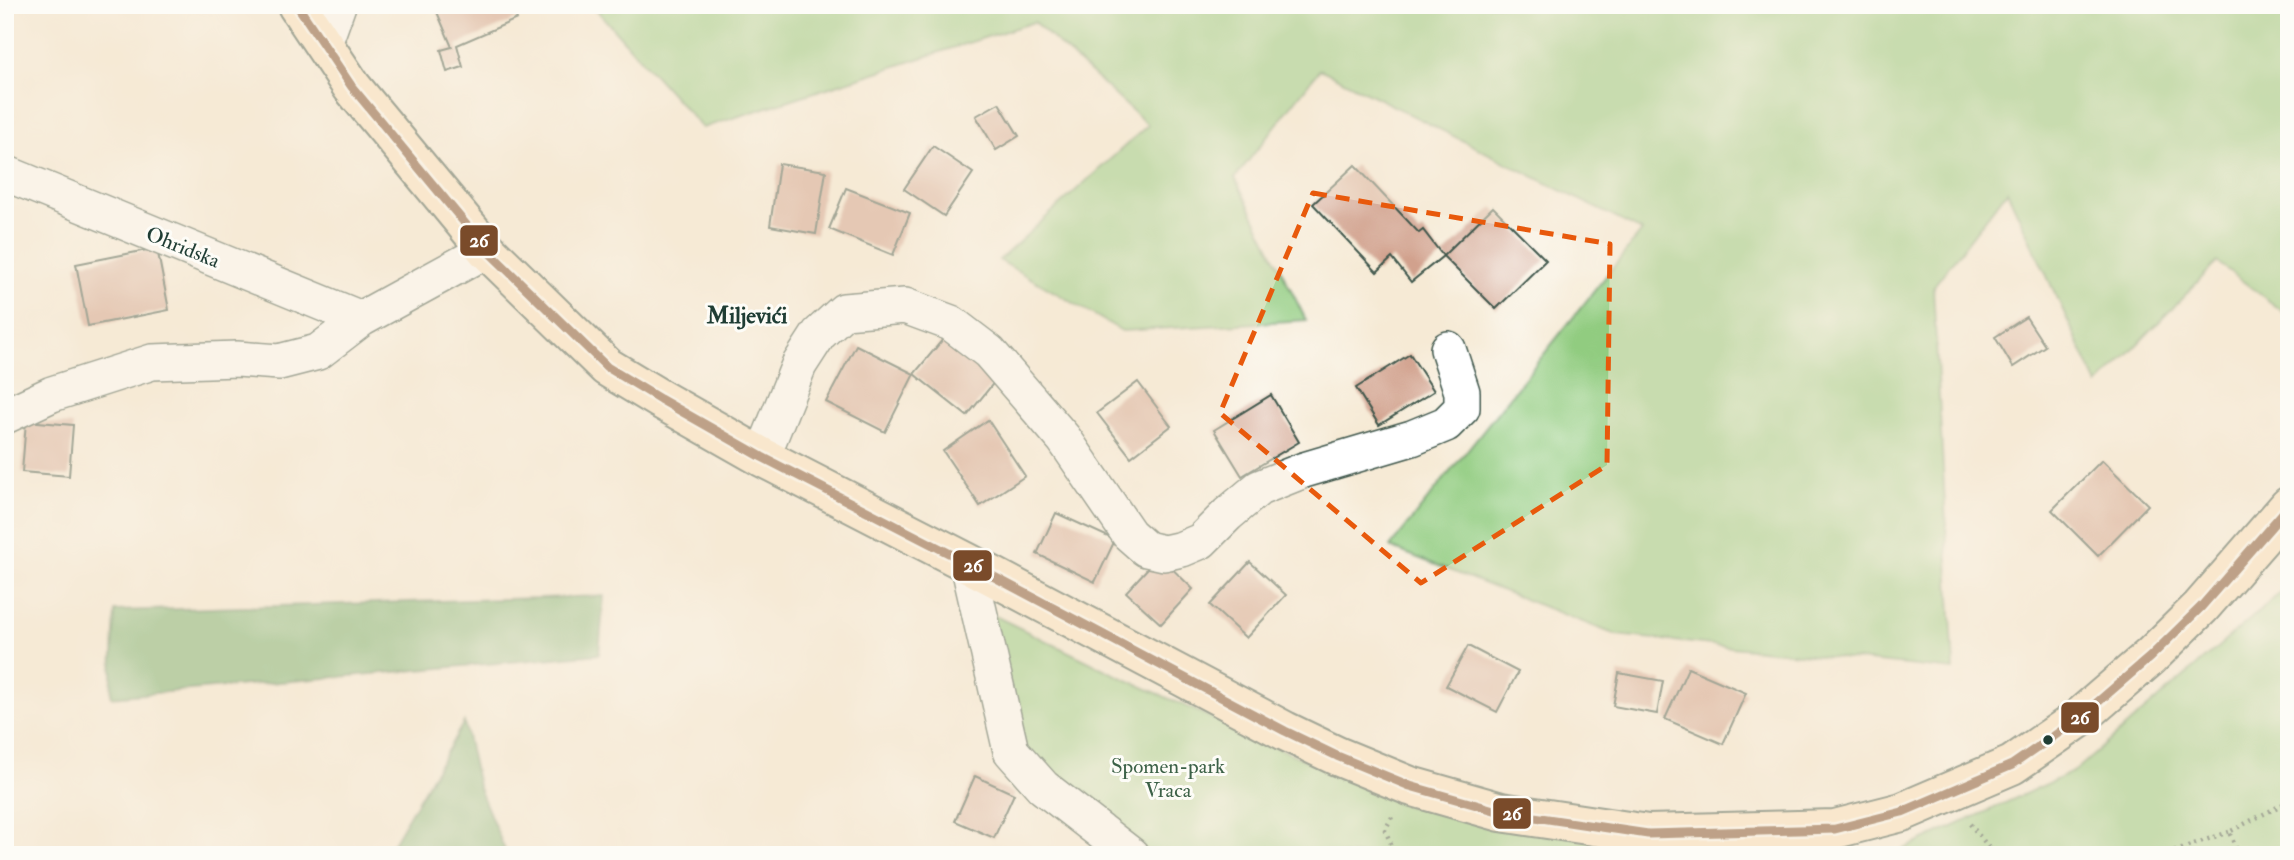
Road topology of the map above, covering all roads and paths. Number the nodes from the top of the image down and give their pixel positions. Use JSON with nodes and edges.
{"nodes":[{"id":1,"x":297,"y":5,"type":"edge"},
{"id":2,"x":338,"y":5,"type":"edge"},
{"id":3,"x":324,"y":44,"type":"junction"},
{"id":4,"x":5,"y":173,"type":"edge"},
{"id":5,"x":487,"y":250,"type":"junction"},
{"id":6,"x":361,"y":319,"type":"junction"},
{"id":7,"x":1448,"y":349,"type":"dead end"},
{"id":8,"x":5,"y":416,"type":"edge"},
{"id":9,"x":762,"y":457,"type":"junction"},
{"id":10,"x":2289,"y":506,"type":"edge"},
{"id":11,"x":968,"y":563,"type":"junction"},
{"id":12,"x":2289,"y":802,"type":"edge"},
{"id":13,"x":2229,"y":832,"type":"junction"},
{"id":14,"x":1131,"y":855,"type":"edge"},
{"id":15,"x":2161,"y":855,"type":"edge"},
{"id":16,"x":2239,"y":855,"type":"edge"}],
"edges":[{"from":1,"to":3,"type":"main road"},
{"from":2,"to":3,"type":"street"},
{"from":3,"to":5,"type":"main road"},
{"from":4,"to":6,"type":"street","name":"Ohridska"},
{"from":5,"to":6,"type":"street"},
{"from":5,"to":9,"type":"main road"},
{"from":6,"to":8,"type":"street"},
{"from":7,"to":9,"type":"street"},
{"from":9,"to":11,"type":"main road"},
{"from":10,"to":11,"type":"main road"},
{"from":11,"to":14,"type":"street"},
{"from":12,"to":13,"type":"path"},
{"from":13,"to":15,"type":"path"},
{"from":13,"to":16,"type":"path"}]}
